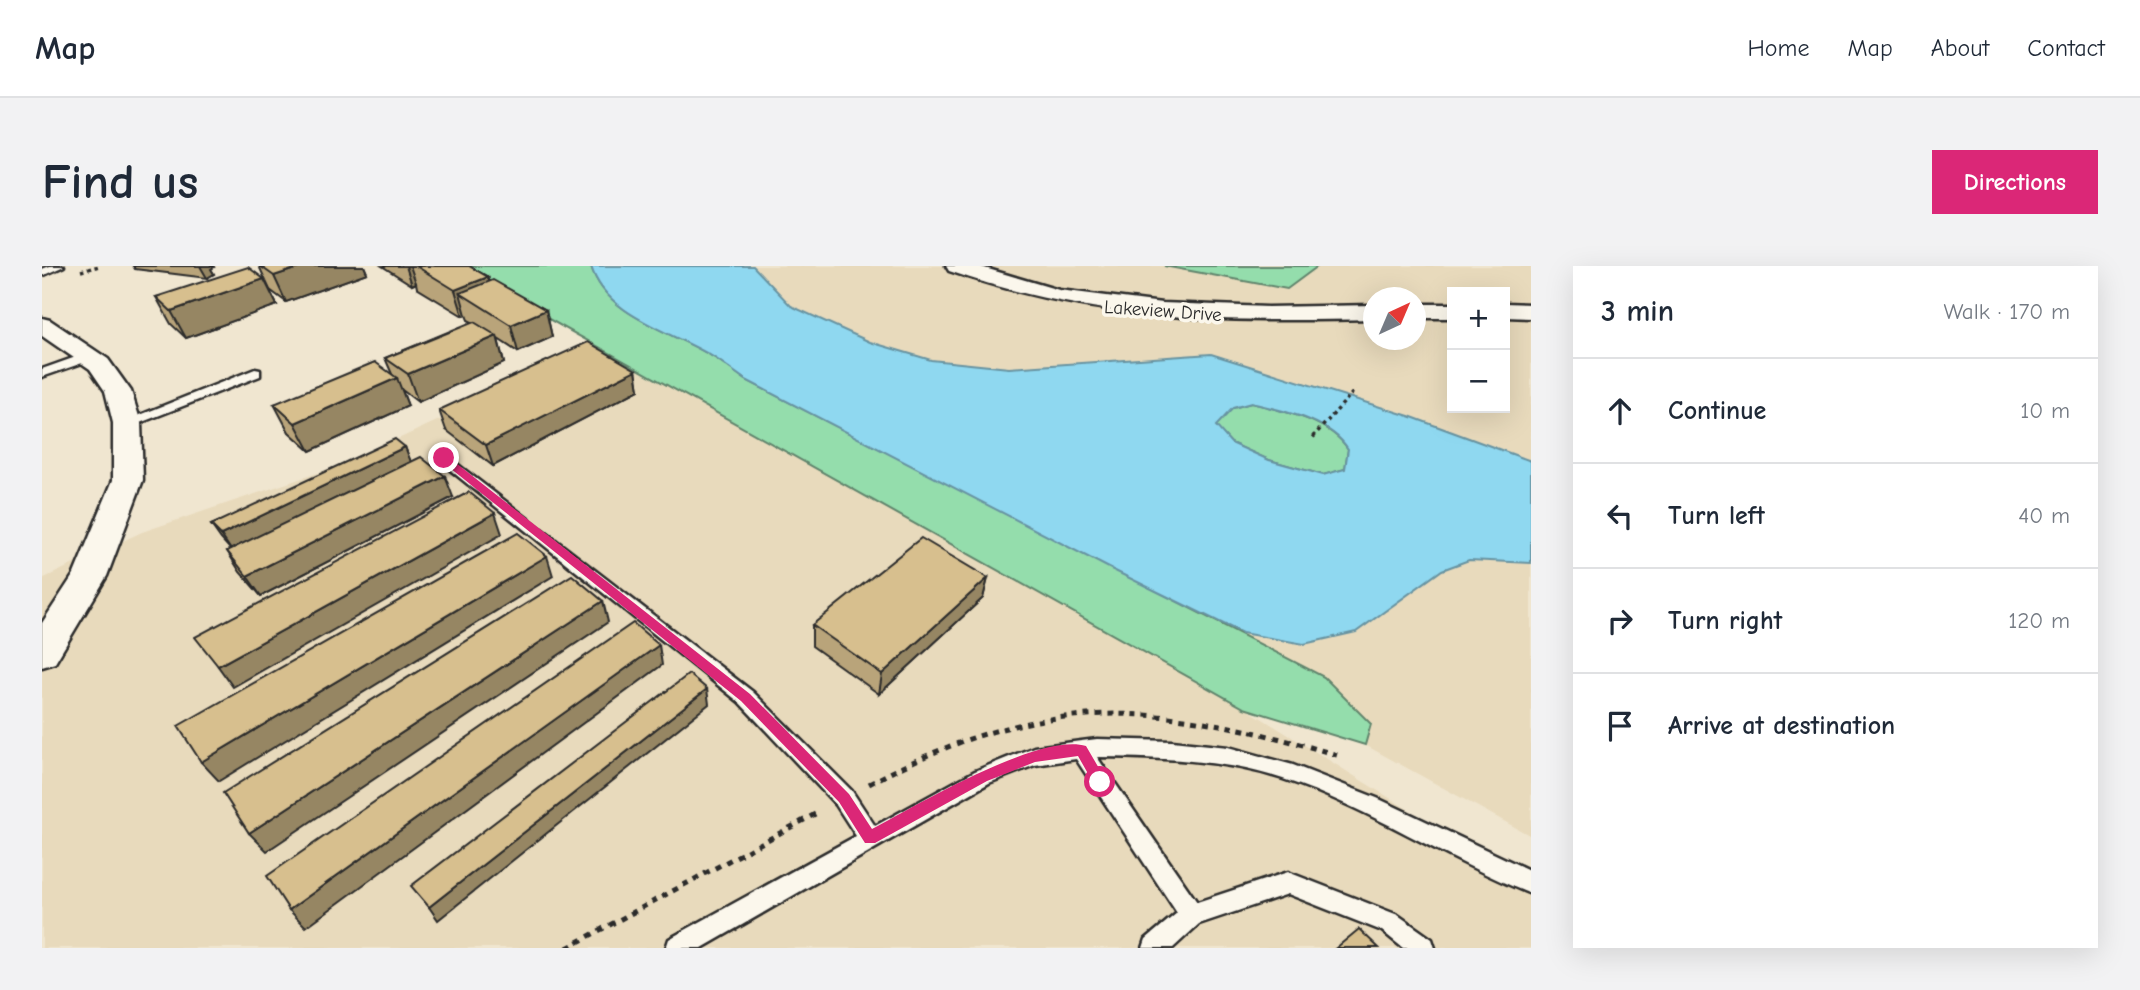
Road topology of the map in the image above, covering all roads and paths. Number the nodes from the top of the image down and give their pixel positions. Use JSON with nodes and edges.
{"nodes":[{"id":1,"x":59,"y":266,"type":"edge"},
{"id":2,"x":957,"y":266,"type":"edge"},
{"id":3,"x":42,"y":273,"type":"edge"},
{"id":4,"x":1510,"y":310,"type":"edge"},
{"id":5,"x":1426,"y":311,"type":"edge"},
{"id":6,"x":1447,"y":311,"type":"edge"},
{"id":7,"x":1531,"y":311,"type":"edge"},
{"id":8,"x":1363,"y":312,"type":"edge"},
{"id":9,"x":42,"y":325,"type":"edge"},
{"id":10,"x":90,"y":356,"type":"junction"},
{"id":11,"x":42,"y":373,"type":"edge"},
{"id":12,"x":255,"y":373,"type":"dead end"},
{"id":13,"x":1355,"y":390,"type":"dead end"},
{"id":14,"x":127,"y":423,"type":"junction"},
{"id":15,"x":1313,"y":438,"type":"dead end"},
{"id":16,"x":444,"y":458,"type":"dead end"},
{"id":17,"x":42,"y":653,"type":"edge"},
{"id":18,"x":1082,"y":750,"type":"junction"},
{"id":19,"x":870,"y":838,"type":"junction"},
{"id":20,"x":1531,"y":883,"type":"edge"},
{"id":21,"x":1192,"y":915,"type":"junction"},
{"id":22,"x":679,"y":948,"type":"edge"},
{"id":23,"x":1155,"y":948,"type":"edge"},
{"id":24,"x":1423,"y":948,"type":"edge"}],
"edges":[{"from":1,"to":3,"type":"lane"},
{"from":2,"to":8,"type":"street","name":"Lakeview Drive"},
{"from":4,"to":7,"type":"street"},
{"from":5,"to":6,"type":"street"},
{"from":9,"to":10,"type":"street"},
{"from":10,"to":11,"type":"lane"},
{"from":10,"to":14,"type":"street"},
{"from":12,"to":14,"type":"lane"},
{"from":13,"to":15,"type":"path"},
{"from":14,"to":17,"type":"street"},
{"from":16,"to":19,"type":"lane"},
{"from":18,"to":19,"type":"lane"},
{"from":18,"to":20,"type":"lane"},
{"from":18,"to":21,"type":"lane"},
{"from":19,"to":22,"type":"lane"},
{"from":21,"to":23,"type":"lane"},
{"from":21,"to":24,"type":"lane"}]}
